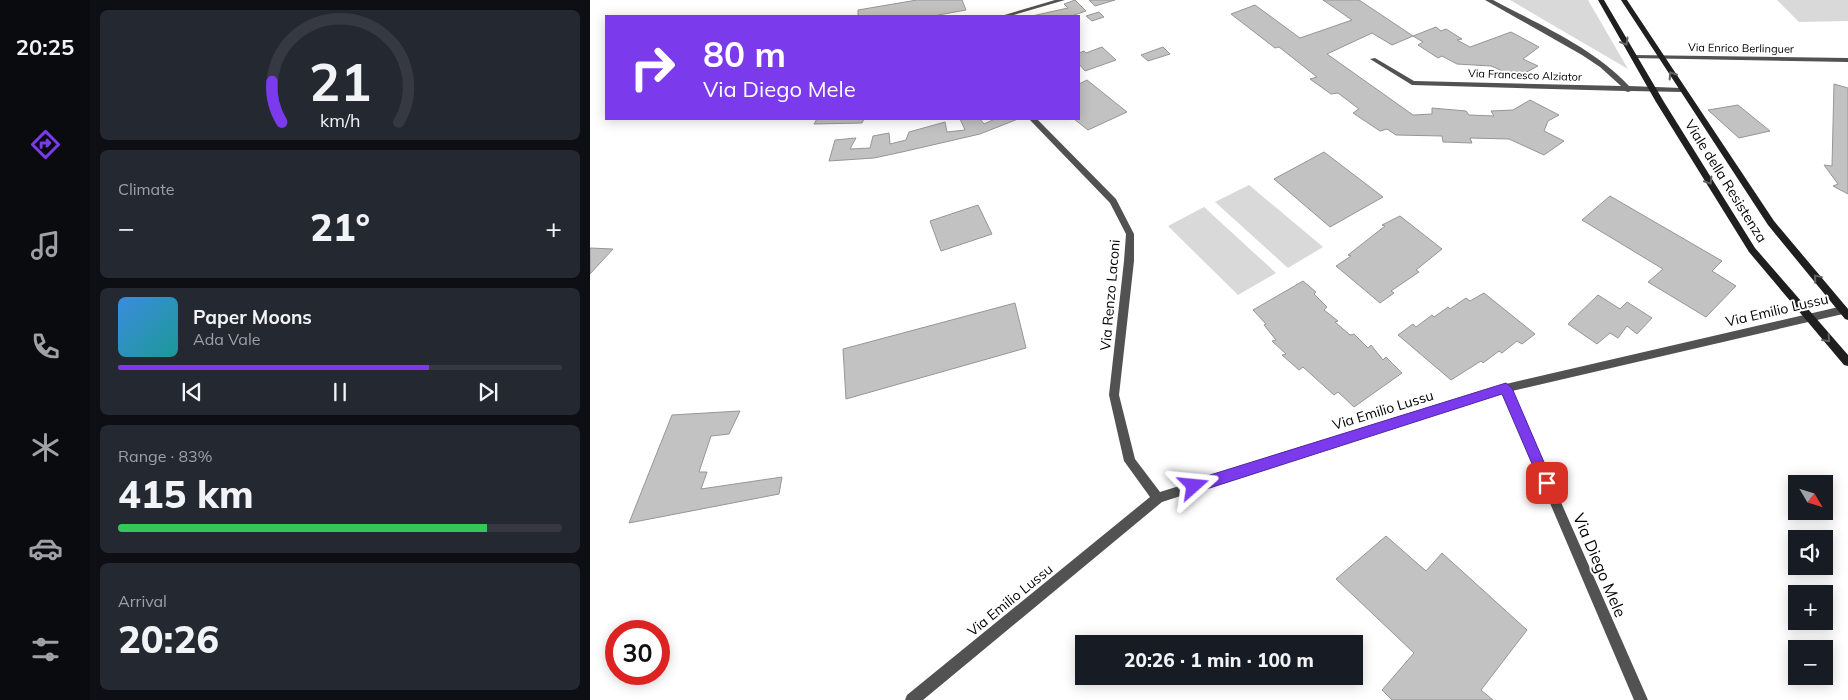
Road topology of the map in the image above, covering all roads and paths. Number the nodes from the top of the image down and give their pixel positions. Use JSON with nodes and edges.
{"nodes":[{"id":1,"x":1062,"y":0,"type":"edge"},
{"id":2,"x":1488,"y":0,"type":"edge"},
{"id":3,"x":1601,"y":0,"type":"edge"},
{"id":4,"x":1624,"y":0,"type":"edge"},
{"id":5,"x":1008,"y":15,"type":"edge"},
{"id":6,"x":1660,"y":56,"type":"junction"},
{"id":7,"x":1634,"y":57,"type":"junction"},
{"id":8,"x":1373,"y":59,"type":"dead end"},
{"id":9,"x":1848,"y":60,"type":"edge"},
{"id":10,"x":1628,"y":90,"type":"junction"},
{"id":11,"x":1682,"y":90,"type":"junction"},
{"id":12,"x":1653,"y":91,"type":"junction"},
{"id":13,"x":1034,"y":120,"type":"edge"},
{"id":14,"x":1845,"y":313,"type":"edge"},
{"id":15,"x":1808,"y":318,"type":"junction"},
{"id":16,"x":1848,"y":362,"type":"edge"},
{"id":17,"x":1506,"y":388,"type":"junction"},
{"id":18,"x":1158,"y":498,"type":"junction"},
{"id":19,"x":912,"y":700,"type":"edge"},
{"id":20,"x":1641,"y":700,"type":"edge"}],
"edges":[{"from":1,"to":5,"type":"street"},
{"from":2,"to":10,"type":"street"},
{"from":3,"to":7,"type":"main road","name":"Viale della Resistenza","one_way":true},
{"from":4,"to":6,"type":"main road","name":"Viale della Resistenza"},
{"from":6,"to":7,"type":"street","name":"Via Enrico Berlinguer"},
{"from":6,"to":9,"type":"street","name":"Via Enrico Berlinguer"},
{"from":11,"to":6,"type":"main road","name":"Viale della Resistenza","one_way":true},
{"from":7,"to":12,"type":"main road","name":"Viale della Resistenza"},
{"from":8,"to":10,"type":"street","name":"Via Francesco Alziator"},
{"from":10,"to":12,"type":"street","name":"Via Francesco Alziator"},
{"from":11,"to":12,"type":"street","name":"Via Francesco Alziator"},
{"from":14,"to":11,"type":"main road","name":"Viale della Resistenza","one_way":true},
{"from":12,"to":15,"type":"main road","name":"Viale della Resistenza","one_way":true},
{"from":13,"to":18,"type":"street","name":"Via Renzo Laconi"},
{"from":14,"to":15,"type":"street","name":"Via Emilio Lussu"},
{"from":15,"to":16,"type":"main road","name":"Viale della Resistenza","one_way":true},
{"from":15,"to":17,"type":"street","name":"Via Emilio Lussu"},
{"from":17,"to":18,"type":"street","name":"Via Emilio Lussu"},
{"from":17,"to":20,"type":"street","name":"Via Diego Mele"},
{"from":18,"to":19,"type":"street","name":"Via Emilio Lussu"}]}
